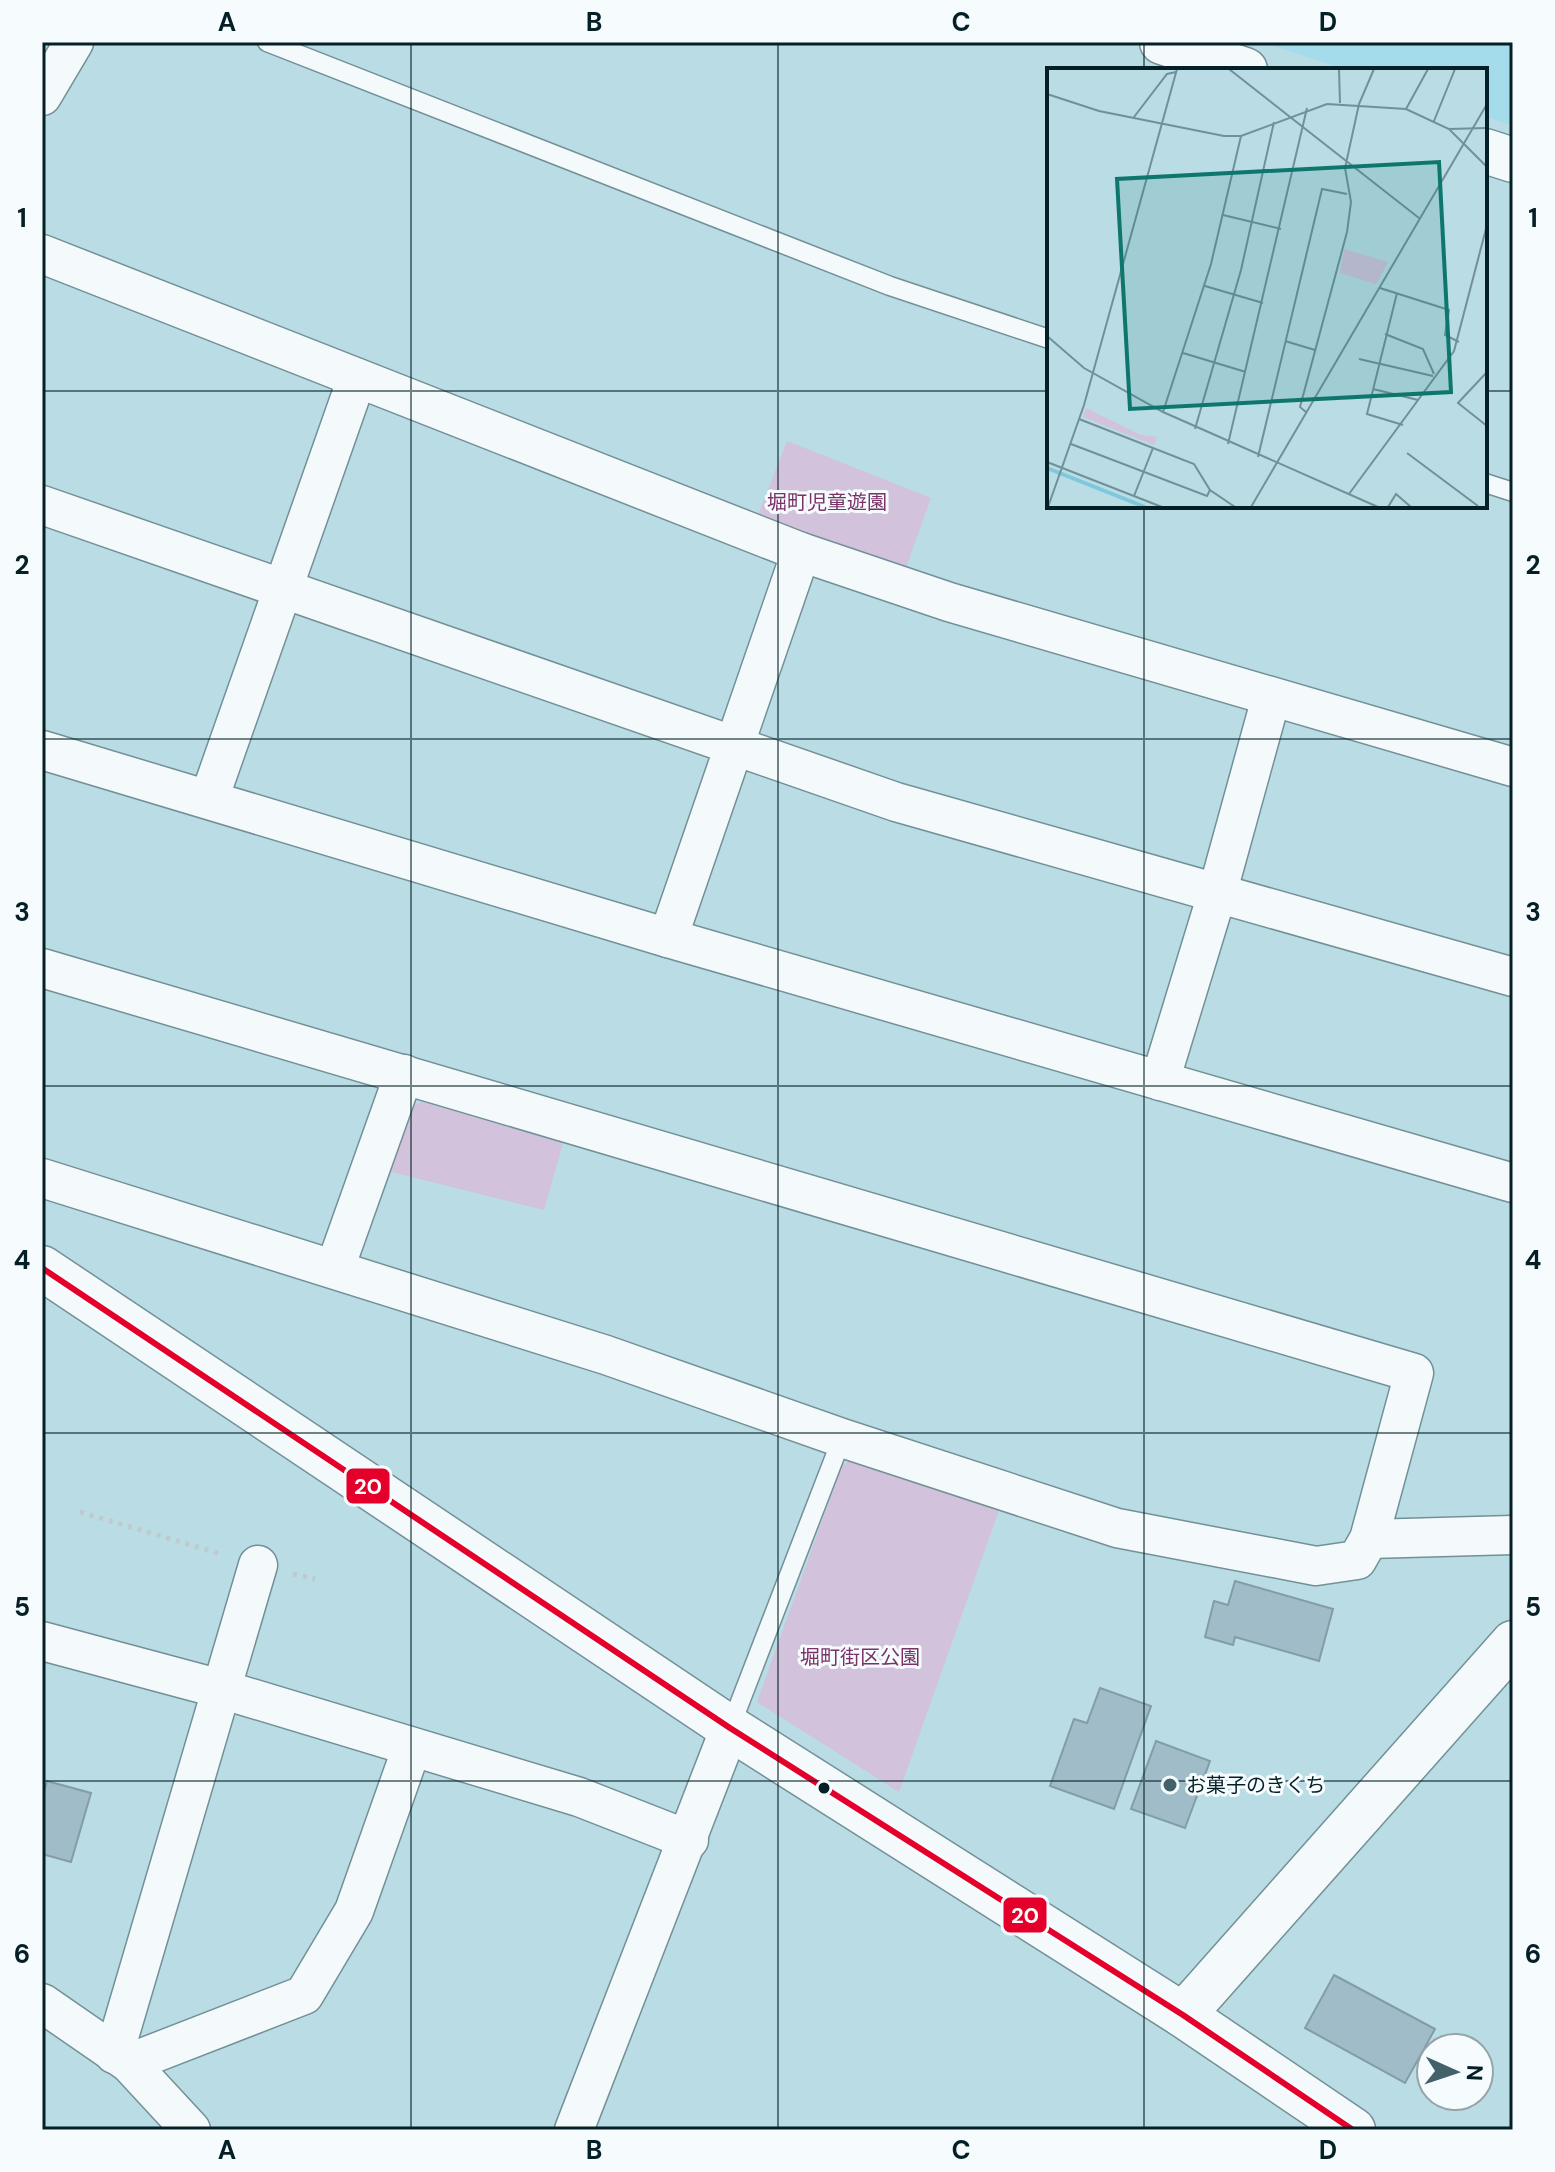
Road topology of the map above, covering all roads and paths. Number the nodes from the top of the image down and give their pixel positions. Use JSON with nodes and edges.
{"nodes":[{"id":1,"x":74,"y":42,"type":"edge"},
{"id":2,"x":267,"y":42,"type":"edge"},
{"id":3,"x":1162,"y":42,"type":"edge"},
{"id":4,"x":1239,"y":68,"type":"edge"},
{"id":5,"x":42,"y":96,"type":"edge"},
{"id":6,"x":1487,"y":152,"type":"edge"},
{"id":7,"x":1513,"y":160,"type":"edge"},
{"id":8,"x":42,"y":254,"type":"edge"},
{"id":9,"x":1047,"y":338,"type":"edge"},
{"id":10,"x":357,"y":378,"type":"junction"},
{"id":11,"x":1487,"y":484,"type":"edge"},
{"id":12,"x":1513,"y":492,"type":"edge"},
{"id":13,"x":42,"y":505,"type":"edge"},
{"id":14,"x":801,"y":552,"type":"junction"},
{"id":15,"x":281,"y":589,"type":"junction"},
{"id":16,"x":1271,"y":698,"type":"junction"},
{"id":17,"x":735,"y":745,"type":"junction"},
{"id":18,"x":42,"y":750,"type":"edge"},
{"id":19,"x":1513,"y":767,"type":"edge"},
{"id":20,"x":209,"y":799,"type":"junction"},
{"id":21,"x":1217,"y":894,"type":"junction"},
{"id":22,"x":668,"y":938,"type":"junction"},
{"id":23,"x":42,"y":968,"type":"edge"},
{"id":24,"x":1513,"y":977,"type":"edge"},
{"id":25,"x":404,"y":1074,"type":"junction"},
{"id":26,"x":1160,"y":1081,"type":"junction"},
{"id":27,"x":42,"y":1178,"type":"edge"},
{"id":28,"x":1513,"y":1183,"type":"edge"},
{"id":29,"x":42,"y":1268,"type":"edge"},
{"id":30,"x":335,"y":1268,"type":"junction"},
{"id":31,"x":842,"y":1438,"type":"junction"},
{"id":32,"x":80,"y":1512,"type":"dead end"},
{"id":33,"x":1513,"y":1535,"type":"edge"},
{"id":34,"x":1369,"y":1539,"type":"junction"},
{"id":35,"x":258,"y":1565,"type":"junction"},
{"id":36,"x":315,"y":1579,"type":"dead end"},
{"id":37,"x":1513,"y":1643,"type":"edge"},
{"id":38,"x":45,"y":1652,"type":"edge"},
{"id":39,"x":221,"y":1689,"type":"junction"},
{"id":40,"x":730,"y":1728,"type":"junction"},
{"id":41,"x":412,"y":1747,"type":"junction"},
{"id":42,"x":689,"y":1840,"type":"junction"},
{"id":43,"x":42,"y":2003,"type":"edge"},
{"id":44,"x":1183,"y":2015,"type":"junction"},
{"id":45,"x":122,"y":2059,"type":"junction"},
{"id":46,"x":191,"y":2130,"type":"edge"},
{"id":47,"x":574,"y":2130,"type":"edge"},
{"id":48,"x":1353,"y":2130,"type":"edge"}],
"edges":[{"from":1,"to":5,"type":"street"},
{"from":2,"to":9,"type":"lane"},
{"from":3,"to":4,"type":"street"},
{"from":6,"to":7,"type":"street"},
{"from":8,"to":10,"type":"street"},
{"from":10,"to":14,"type":"street"},
{"from":10,"to":15,"type":"street"},
{"from":11,"to":12,"type":"lane"},
{"from":13,"to":15,"type":"street"},
{"from":14,"to":16,"type":"street"},
{"from":14,"to":17,"type":"street"},
{"from":15,"to":17,"type":"street"},
{"from":15,"to":20,"type":"street"},
{"from":16,"to":19,"type":"street"},
{"from":16,"to":21,"type":"street"},
{"from":17,"to":21,"type":"street"},
{"from":17,"to":22,"type":"street"},
{"from":18,"to":20,"type":"street"},
{"from":20,"to":22,"type":"street"},
{"from":21,"to":24,"type":"street"},
{"from":21,"to":26,"type":"street"},
{"from":22,"to":26,"type":"street"},
{"from":23,"to":25,"type":"street"},
{"from":25,"to":30,"type":"street"},
{"from":25,"to":34,"type":"street"},
{"from":26,"to":28,"type":"street"},
{"from":27,"to":30,"type":"street"},
{"from":29,"to":40,"type":"street"},
{"from":30,"to":31,"type":"street"},
{"from":31,"to":34,"type":"street"},
{"from":31,"to":40,"type":"lane"},
{"from":32,"to":35,"type":"path"},
{"from":33,"to":34,"type":"street"},
{"from":35,"to":36,"type":"path"},
{"from":35,"to":39,"type":"street"},
{"from":37,"to":44,"type":"street"},
{"from":38,"to":39,"type":"street"},
{"from":39,"to":41,"type":"street"},
{"from":39,"to":45,"type":"street"},
{"from":40,"to":42,"type":"street"},
{"from":40,"to":44,"type":"street"},
{"from":41,"to":42,"type":"street"},
{"from":41,"to":45,"type":"street"},
{"from":42,"to":47,"type":"street"},
{"from":43,"to":45,"type":"street"},
{"from":44,"to":48,"type":"street"},
{"from":45,"to":46,"type":"street"}]}
